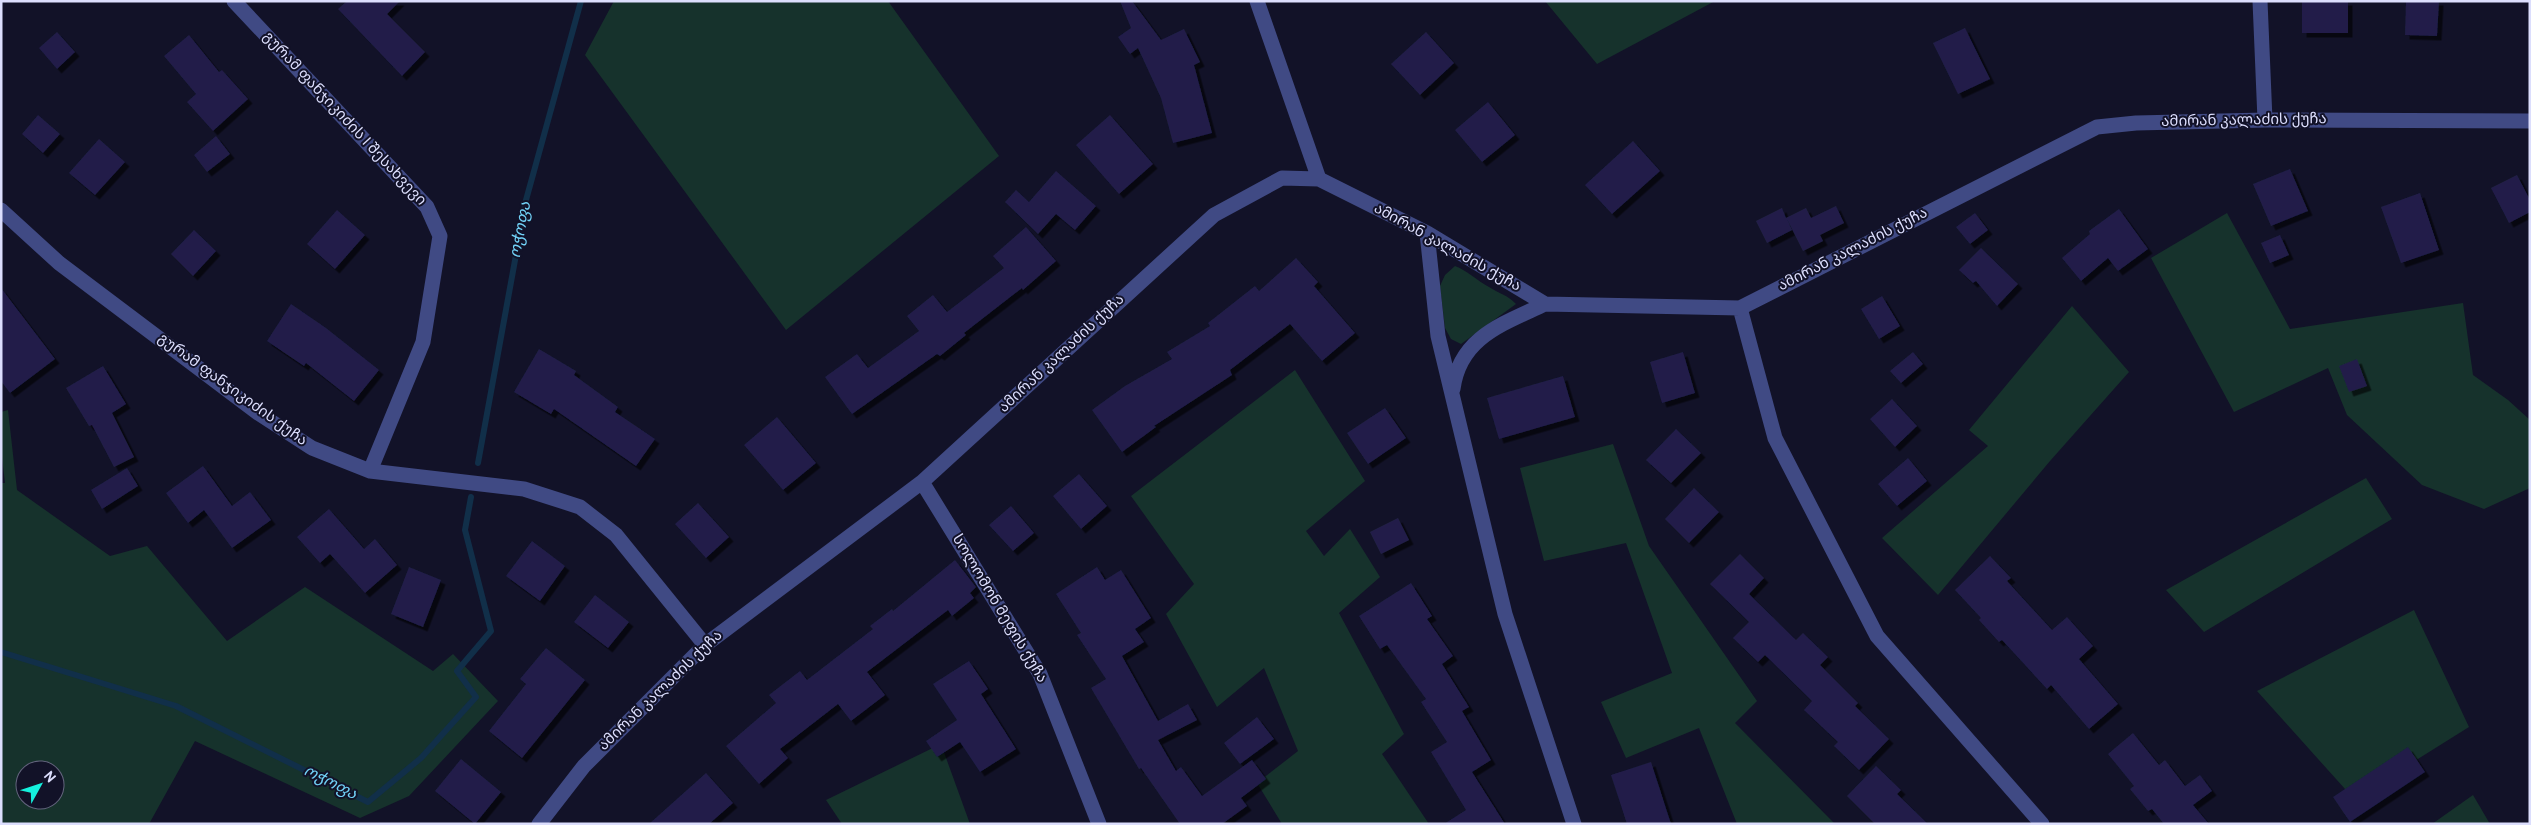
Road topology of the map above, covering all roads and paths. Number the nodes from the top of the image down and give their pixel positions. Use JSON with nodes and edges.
{"nodes":[{"id":1,"x":234,"y":1,"type":"edge"},
{"id":2,"x":1256,"y":1,"type":"edge"},
{"id":3,"x":2260,"y":1,"type":"edge"},
{"id":4,"x":2265,"y":120,"type":"junction"},
{"id":5,"x":2530,"y":121,"type":"edge"},
{"id":6,"x":1319,"y":179,"type":"junction"},
{"id":7,"x":1,"y":210,"type":"edge"},
{"id":8,"x":1427,"y":233,"type":"junction"},
{"id":9,"x":1546,"y":304,"type":"junction"},
{"id":10,"x":1740,"y":308,"type":"junction"},
{"id":11,"x":1452,"y":396,"type":"junction"},
{"id":12,"x":370,"y":471,"type":"junction"},
{"id":13,"x":922,"y":482,"type":"junction"},
{"id":14,"x":705,"y":645,"type":"junction"},
{"id":15,"x":538,"y":824,"type":"edge"},
{"id":16,"x":1098,"y":824,"type":"edge"},
{"id":17,"x":1574,"y":824,"type":"edge"},
{"id":18,"x":2042,"y":824,"type":"edge"}],
"edges":[{"from":1,"to":12,"type":"street","name":"გურამ ფანჯიკიძის I შესახვევი"},
{"from":2,"to":6,"type":"street"},
{"from":3,"to":4,"type":"street"},
{"from":4,"to":5,"type":"street","name":"ამირან კალაძის ქუჩა"},
{"from":4,"to":10,"type":"street","name":"ამირან კალაძის ქუჩა"},
{"from":6,"to":8,"type":"street","name":"ამირან კალაძის ქუჩა"},
{"from":6,"to":13,"type":"street","name":"ამირან კალაძის ქუჩა"},
{"from":7,"to":12,"type":"street","name":"გურამ ფანჯიკიძის ქუჩა"},
{"from":8,"to":9,"type":"street","name":"ამირან კალაძის ქუჩა"},
{"from":8,"to":11,"type":"street"},
{"from":9,"to":10,"type":"street","name":"ამირან კალაძის ქუჩა"},
{"from":9,"to":11,"type":"street"},
{"from":10,"to":18,"type":"street"},
{"from":11,"to":17,"type":"street"},
{"from":12,"to":14,"type":"street","name":"გურამ ფანჯიკიძის ქუჩა"},
{"from":13,"to":14,"type":"street","name":"ამირან კალაძის ქუჩა"},
{"from":13,"to":16,"type":"street","name":"სოლომონ მეფის ქუჩა"},
{"from":14,"to":15,"type":"street","name":"ამირან კალაძის ქუჩა"}]}
